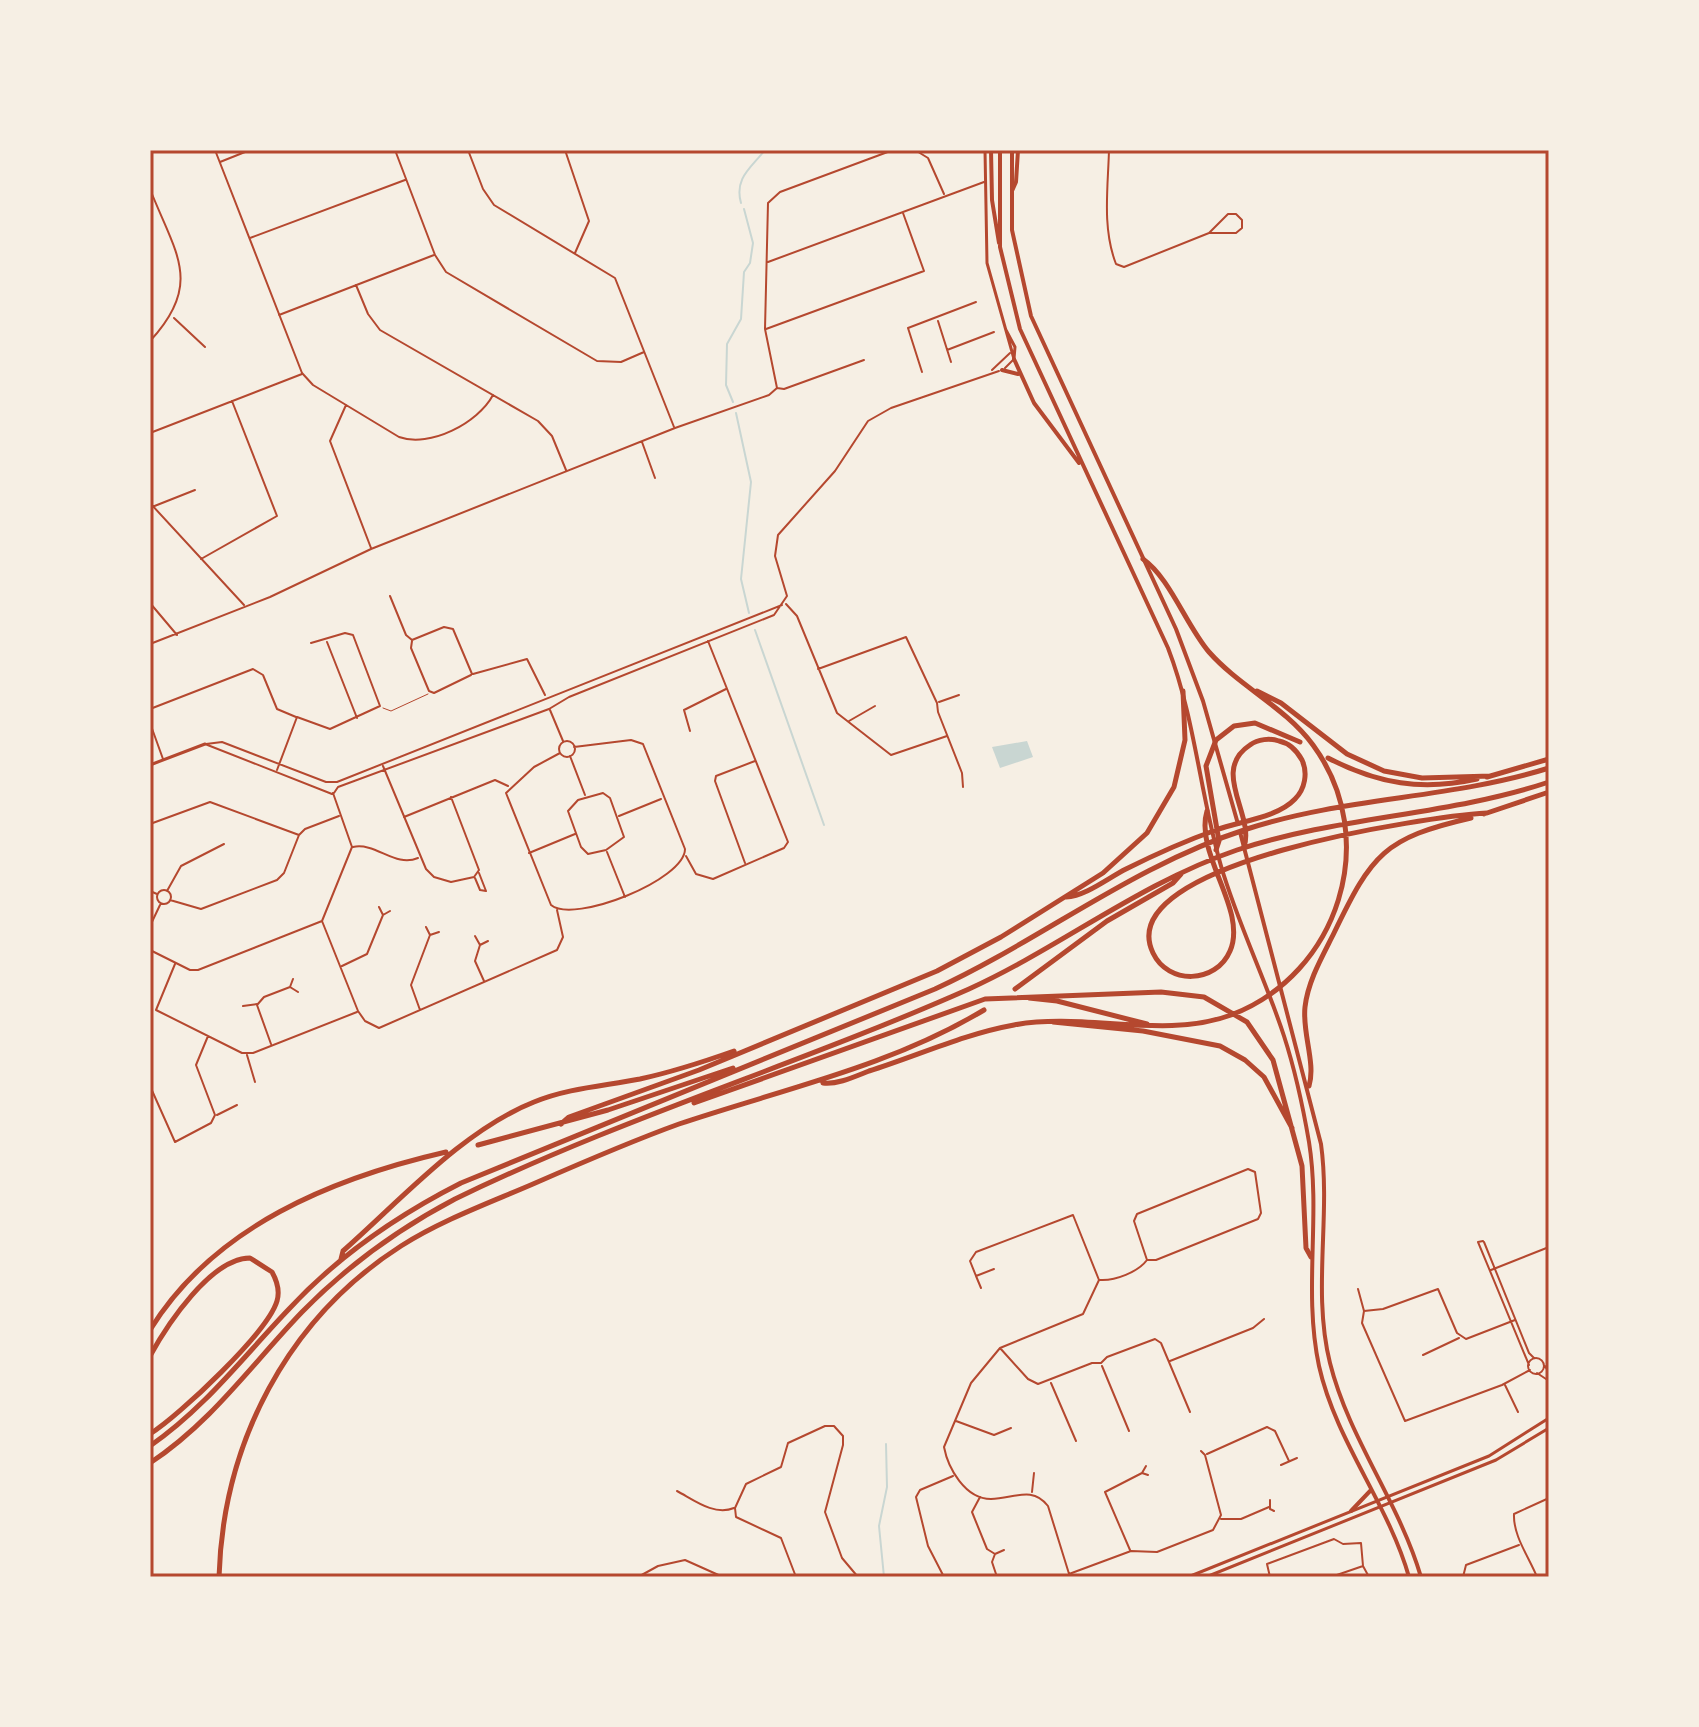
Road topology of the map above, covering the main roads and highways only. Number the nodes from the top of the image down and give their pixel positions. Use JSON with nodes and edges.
{"nodes":[{"id":1,"x":991,"y":150,"type":"edge"},
{"id":2,"x":1000,"y":150,"type":"edge"},
{"id":3,"x":1012,"y":150,"type":"edge"},
{"id":4,"x":1018,"y":150,"type":"edge"},
{"id":5,"x":984,"y":151,"type":"edge"},
{"id":6,"x":1011,"y":194,"type":"junction"},
{"id":7,"x":1000,"y":247,"type":"junction"},
{"id":8,"x":1005,"y":329,"type":"junction"},
{"id":9,"x":1014,"y":359,"type":"junction"},
{"id":10,"x":1002,"y":370,"type":"road end"},
{"id":11,"x":1020,"y":375,"type":"junction"},
{"id":12,"x":1081,"y":465,"type":"junction"},
{"id":13,"x":1143,"y":559,"type":"junction"},
{"id":14,"x":1252,"y":690,"type":"junction"},
{"id":15,"x":1183,"y":691,"type":"junction"},
{"id":16,"x":1300,"y":742,"type":"dead end"},
{"id":17,"x":205,"y":744,"type":"road end"},
{"id":18,"x":1328,"y":758,"type":"dead end"},
{"id":19,"x":1549,"y":759,"type":"edge"},
{"id":20,"x":150,"y":765,"type":"edge"},
{"id":21,"x":1549,"y":768,"type":"edge"},
{"id":22,"x":1491,"y":776,"type":"junction"},
{"id":23,"x":1549,"y":782,"type":"edge"},
{"id":24,"x":1549,"y":792,"type":"edge"},
{"id":25,"x":1236,"y":809,"type":"junction"},
{"id":26,"x":1207,"y":811,"type":"joint"},
{"id":27,"x":1487,"y":813,"type":"junction"},
{"id":28,"x":1209,"y":819,"type":"junction"},
{"id":29,"x":1244,"y":847,"type":"joint"},
{"id":30,"x":1216,"y":850,"type":"joint"},
{"id":31,"x":1185,"y":870,"type":"junction"},
{"id":32,"x":1224,"y":889,"type":"junction"},
{"id":33,"x":1065,"y":897,"type":"junction"},
{"id":34,"x":1015,"y":989,"type":"dead end"},
{"id":35,"x":1021,"y":995,"type":"junction"},
{"id":36,"x":984,"y":1010,"type":"dead end"},
{"id":37,"x":1049,"y":1020,"type":"junction"},
{"id":38,"x":1148,"y":1024,"type":"junction"},
{"id":39,"x":757,"y":1044,"type":"junction"},
{"id":40,"x":742,"y":1067,"type":"junction"},
{"id":41,"x":818,"y":1082,"type":"junction"},
{"id":42,"x":1309,"y":1086,"type":"junction"},
{"id":43,"x":685,"y":1104,"type":"junction"},
{"id":44,"x":561,"y":1124,"type":"junction"},
{"id":45,"x":1295,"y":1132,"type":"junction"},
{"id":46,"x":478,"y":1145,"type":"dead end"},
{"id":47,"x":446,"y":1152,"type":"dead end"},
{"id":48,"x":1311,"y":1257,"type":"junction"},
{"id":49,"x":341,"y":1260,"type":"junction"},
{"id":50,"x":150,"y":1330,"type":"edge"},
{"id":51,"x":150,"y":1356,"type":"edge"},
{"id":52,"x":1549,"y":1418,"type":"edge"},
{"id":53,"x":1549,"y":1428,"type":"edge"},
{"id":54,"x":150,"y":1434,"type":"edge"},
{"id":55,"x":150,"y":1446,"type":"edge"},
{"id":56,"x":150,"y":1463,"type":"edge"},
{"id":57,"x":1372,"y":1489,"type":"junction"},
{"id":58,"x":1388,"y":1495,"type":"junction"},
{"id":59,"x":1377,"y":1500,"type":"junction"},
{"id":60,"x":1392,"y":1503,"type":"junction"},
{"id":61,"x":1381,"y":1507,"type":"junction"},
{"id":62,"x":1351,"y":1511,"type":"junction"},
{"id":63,"x":1238,"y":1556,"type":"junction"},
{"id":64,"x":1243,"y":1563,"type":"junction"},
{"id":65,"x":219,"y":1577,"type":"edge"},
{"id":66,"x":1188,"y":1577,"type":"edge"},
{"id":67,"x":1206,"y":1577,"type":"edge"},
{"id":68,"x":1409,"y":1577,"type":"edge"},
{"id":69,"x":1421,"y":1577,"type":"edge"}],
"edges":[{"from":1,"to":7,"type":"highway"},
{"from":2,"to":7,"type":"highway"},
{"from":3,"to":6,"type":"highway"},
{"from":4,"to":6,"type":"highway"},
{"from":5,"to":8,"type":"main road"},
{"from":6,"to":13,"type":"highway"},
{"from":7,"to":12,"type":"highway"},
{"from":8,"to":9,"type":"main road"},
{"from":8,"to":9,"type":"main road"},
{"from":9,"to":11,"type":"highway"},
{"from":10,"to":11,"type":"highway"},
{"from":11,"to":12,"type":"highway"},
{"from":12,"to":15,"type":"highway"},
{"from":13,"to":14,"type":"highway"},
{"from":13,"to":25,"type":"highway"},
{"from":14,"to":22,"type":"highway"},
{"from":14,"to":38,"type":"highway"},
{"from":15,"to":26,"type":"highway"},
{"from":15,"to":33,"type":"highway"},
{"from":16,"to":28,"type":"highway"},
{"from":17,"to":20,"type":"main road"},
{"from":18,"to":22,"type":"highway"},
{"from":19,"to":22,"type":"highway"},
{"from":21,"to":40,"type":"highway"},
{"from":23,"to":31,"type":"highway"},
{"from":24,"to":27,"type":"highway"},
{"from":25,"to":29,"type":"highway"},
{"from":25,"to":33,"type":"highway"},
{"from":26,"to":28,"type":"highway"},
{"from":27,"to":32,"type":"highway"},
{"from":27,"to":42,"type":"highway"},
{"from":28,"to":30,"type":"highway"},
{"from":28,"to":32,"type":"highway"},
{"from":29,"to":42,"type":"highway"},
{"from":30,"to":32,"type":"highway"},
{"from":31,"to":34,"type":"highway"},
{"from":31,"to":43,"type":"highway"},
{"from":32,"to":48,"type":"highway"},
{"from":33,"to":39,"type":"highway"},
{"from":35,"to":38,"type":"highway"},
{"from":35,"to":43,"type":"highway"},
{"from":35,"to":45,"type":"highway"},
{"from":36,"to":41,"type":"highway"},
{"from":37,"to":38,"type":"highway"},
{"from":37,"to":41,"type":"highway"},
{"from":37,"to":45,"type":"highway"},
{"from":39,"to":44,"type":"highway"},
{"from":39,"to":49,"type":"highway"},
{"from":40,"to":44,"type":"highway"},
{"from":40,"to":49,"type":"highway"},
{"from":41,"to":65,"type":"highway"},
{"from":42,"to":58,"type":"highway"},
{"from":43,"to":56,"type":"highway"},
{"from":44,"to":46,"type":"highway"},
{"from":45,"to":48,"type":"highway"},
{"from":47,"to":50,"type":"highway"},
{"from":48,"to":57,"type":"highway"},
{"from":49,"to":55,"type":"highway"},
{"from":51,"to":54,"type":"highway"},
{"from":52,"to":58,"type":"main road"},
{"from":53,"to":60,"type":"main road"},
{"from":57,"to":59,"type":"highway"},
{"from":57,"to":62,"type":"highway"},
{"from":58,"to":59,"type":"main road"},
{"from":58,"to":60,"type":"highway"},
{"from":59,"to":61,"type":"highway"},
{"from":59,"to":62,"type":"main road"},
{"from":60,"to":61,"type":"main road"},
{"from":60,"to":69,"type":"highway"},
{"from":61,"to":64,"type":"main road"},
{"from":61,"to":68,"type":"highway"},
{"from":62,"to":63,"type":"main road"},
{"from":63,"to":64,"type":"main road"},
{"from":63,"to":66,"type":"main road"},
{"from":64,"to":67,"type":"main road"}]}
